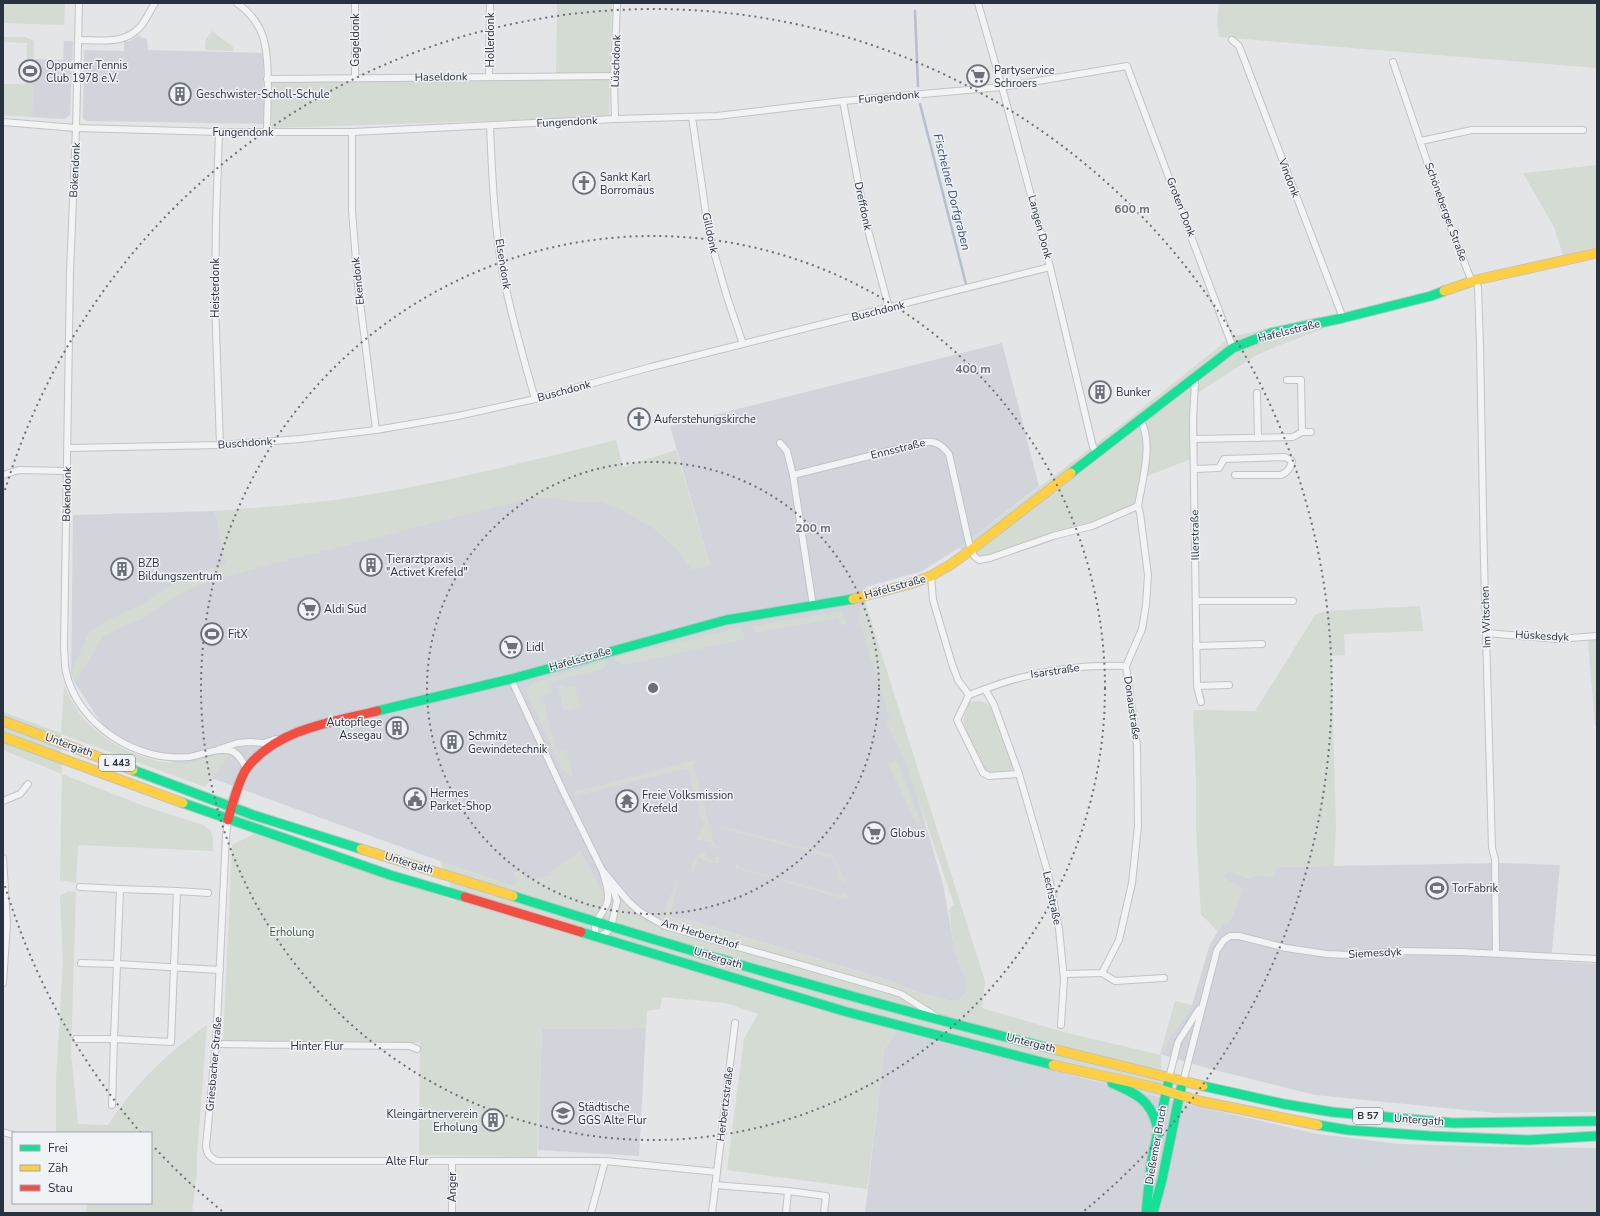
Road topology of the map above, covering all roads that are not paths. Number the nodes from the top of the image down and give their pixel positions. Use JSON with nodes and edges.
{"nodes":[{"id":1,"x":80,"y":3,"type":"edge"},
{"id":2,"x":155,"y":3,"type":"edge"},
{"id":3,"x":237,"y":3,"type":"edge"},
{"id":4,"x":355,"y":3,"type":"edge"},
{"id":5,"x":490,"y":3,"type":"edge"},
{"id":6,"x":618,"y":3,"type":"edge"},
{"id":7,"x":978,"y":3,"type":"edge"},
{"id":8,"x":78,"y":40,"type":"junction"},
{"id":9,"x":1232,"y":40,"type":"dead end"},
{"id":10,"x":1394,"y":62,"type":"dead end"},
{"id":11,"x":1127,"y":66,"type":"joint"},
{"id":12,"x":489,"y":76,"type":"junction"},
{"id":13,"x":614,"y":76,"type":"junction"},
{"id":14,"x":355,"y":78,"type":"junction"},
{"id":15,"x":267,"y":79,"type":"junction"},
{"id":16,"x":1002,"y":87,"type":"junction"},
{"id":17,"x":844,"y":101,"type":"junction"},
{"id":18,"x":692,"y":117,"type":"junction"},
{"id":19,"x":615,"y":119,"type":"junction"},
{"id":20,"x":3,"y":122,"type":"edge"},
{"id":21,"x":490,"y":126,"type":"junction"},
{"id":22,"x":76,"y":128,"type":"junction"},
{"id":23,"x":1583,"y":130,"type":"dead end"},
{"id":24,"x":219,"y":132,"type":"junction"},
{"id":25,"x":267,"y":132,"type":"junction"},
{"id":26,"x":352,"y":132,"type":"junction"},
{"id":27,"x":1421,"y":141,"type":"junction"},
{"id":28,"x":1597,"y":253,"type":"edge"},
{"id":29,"x":1050,"y":267,"type":"junction"},
{"id":30,"x":1474,"y":281,"type":"junction"},
{"id":31,"x":889,"y":308,"type":"junction"},
{"id":32,"x":1343,"y":318,"type":"junction"},
{"id":33,"x":743,"y":344,"type":"junction"},
{"id":34,"x":1234,"y":348,"type":"junction"},
{"id":35,"x":1194,"y":378,"type":"junction"},
{"id":36,"x":1287,"y":380,"type":"dead end"},
{"id":37,"x":1257,"y":393,"type":"dead end"},
{"id":38,"x":535,"y":399,"type":"junction"},
{"id":39,"x":1140,"y":420,"type":"junction"},
{"id":40,"x":376,"y":430,"type":"junction"},
{"id":41,"x":1302,"y":432,"type":"junction"},
{"id":42,"x":1311,"y":432,"type":"dead end"},
{"id":43,"x":1258,"y":438,"type":"junction"},
{"id":44,"x":1193,"y":440,"type":"junction"},
{"id":45,"x":780,"y":443,"type":"dead end"},
{"id":46,"x":220,"y":445,"type":"junction"},
{"id":47,"x":68,"y":448,"type":"junction"},
{"id":48,"x":1097,"y":452,"type":"junction"},
{"id":49,"x":1194,"y":469,"type":"junction"},
{"id":50,"x":66,"y":471,"type":"junction"},
{"id":51,"x":3,"y":475,"type":"edge"},
{"id":52,"x":793,"y":475,"type":"junction"},
{"id":53,"x":1235,"y":475,"type":"dead end"},
{"id":54,"x":1138,"y":506,"type":"junction"},
{"id":55,"x":971,"y":550,"type":"junction"},
{"id":56,"x":931,"y":576,"type":"junction"},
{"id":57,"x":1196,"y":601,"type":"junction"},
{"id":58,"x":1293,"y":601,"type":"dead end"},
{"id":59,"x":813,"y":606,"type":"junction"},
{"id":60,"x":1486,"y":633,"type":"junction"},
{"id":61,"x":1597,"y":636,"type":"edge"},
{"id":62,"x":1262,"y":644,"type":"dead end"},
{"id":63,"x":1196,"y":646,"type":"junction"},
{"id":64,"x":1126,"y":666,"type":"junction"},
{"id":65,"x":511,"y":679,"type":"junction"},
{"id":66,"x":1229,"y":685,"type":"dead end"},
{"id":67,"x":1197,"y":686,"type":"junction"},
{"id":68,"x":985,"y":689,"type":"junction"},
{"id":69,"x":969,"y":694,"type":"junction"},
{"id":70,"x":1201,"y":702,"type":"dead end"},
{"id":71,"x":3,"y":721,"type":"edge"},
{"id":72,"x":287,"y":736,"type":"junction"},
{"id":73,"x":3,"y":737,"type":"edge"},
{"id":74,"x":214,"y":751,"type":"junction"},
{"id":75,"x":246,"y":769,"type":"junction"},
{"id":76,"x":1019,"y":774,"type":"junction"},
{"id":77,"x":28,"y":784,"type":"dead end"},
{"id":78,"x":3,"y":801,"type":"edge"},
{"id":79,"x":231,"y":806,"type":"junction"},
{"id":80,"x":228,"y":820,"type":"junction"},
{"id":81,"x":3,"y":858,"type":"edge"},
{"id":82,"x":602,"y":870,"type":"junction"},
{"id":83,"x":80,"y":887,"type":"dead end"},
{"id":84,"x":120,"y":889,"type":"junction"},
{"id":85,"x":177,"y":891,"type":"junction"},
{"id":86,"x":208,"y":893,"type":"dead end"},
{"id":87,"x":596,"y":923,"type":"junction"},
{"id":88,"x":611,"y":927,"type":"junction"},
{"id":89,"x":597,"y":938,"type":"junction"},
{"id":90,"x":1496,"y":953,"type":"junction"},
{"id":91,"x":1597,"y":959,"type":"edge"},
{"id":92,"x":81,"y":963,"type":"dead end"},
{"id":93,"x":117,"y":964,"type":"junction"},
{"id":94,"x":174,"y":967,"type":"junction"},
{"id":95,"x":220,"y":970,"type":"junction"},
{"id":96,"x":1102,"y":973,"type":"junction"},
{"id":97,"x":1064,"y":974,"type":"junction"},
{"id":98,"x":1164,"y":978,"type":"dead end"},
{"id":99,"x":3,"y":983,"type":"edge"},
{"id":100,"x":1202,"y":1004,"type":"junction"},
{"id":101,"x":943,"y":1022,"type":"junction"},
{"id":102,"x":735,"y":1023,"type":"dead end"},
{"id":103,"x":1061,"y":1025,"type":"dead end"},
{"id":104,"x":76,"y":1039,"type":"dead end"},
{"id":105,"x":114,"y":1039,"type":"junction"},
{"id":106,"x":216,"y":1044,"type":"junction"},
{"id":107,"x":417,"y":1049,"type":"dead end"},
{"id":108,"x":1086,"y":1073,"type":"junction"},
{"id":109,"x":1169,"y":1078,"type":"junction"},
{"id":110,"x":1183,"y":1082,"type":"junction"},
{"id":111,"x":1166,"y":1091,"type":"junction"},
{"id":112,"x":1180,"y":1095,"type":"junction"},
{"id":113,"x":112,"y":1105,"type":"dead end"},
{"id":114,"x":1597,"y":1121,"type":"edge"},
{"id":115,"x":1452,"y":1123,"type":"junction"},
{"id":116,"x":1158,"y":1129,"type":"junction"},
{"id":117,"x":1430,"y":1136,"type":"junction"},
{"id":118,"x":1597,"y":1137,"type":"edge"},
{"id":119,"x":210,"y":1157,"type":"joint"},
{"id":120,"x":452,"y":1161,"type":"junction"},
{"id":121,"x":605,"y":1161,"type":"junction"},
{"id":122,"x":717,"y":1172,"type":"junction"},
{"id":123,"x":715,"y":1185,"type":"junction"},
{"id":124,"x":788,"y":1191,"type":"junction"},
{"id":125,"x":452,"y":1213,"type":"edge"},
{"id":126,"x":591,"y":1213,"type":"edge"},
{"id":127,"x":712,"y":1213,"type":"edge"},
{"id":128,"x":786,"y":1213,"type":"edge"},
{"id":129,"x":824,"y":1213,"type":"edge"},
{"id":130,"x":1146,"y":1213,"type":"edge"},
{"id":131,"x":1153,"y":1213,"type":"edge"}],
"edges":[{"from":1,"to":8,"type":"street"},
{"from":2,"to":8,"type":"street"},
{"from":3,"to":15,"type":"street"},
{"from":4,"to":14,"type":"street","name":"Gageldonk"},
{"from":5,"to":12,"type":"street","name":"Hollerdonk"},
{"from":6,"to":13,"type":"street","name":"Lüschdonk"},
{"from":7,"to":16,"type":"street","name":"Langen Donk"},
{"from":8,"to":22,"type":"street","name":"Bökendonk"},
{"from":9,"to":32,"type":"street","name":"Vindonk"},
{"from":10,"to":27,"type":"street","name":"Schöneberger Straße"},
{"from":11,"to":16,"type":"street","name":"Fungendonk"},
{"from":11,"to":34,"type":"street","name":"Groten Donk"},
{"from":12,"to":13,"type":"street","name":"Haseldonk"},
{"from":12,"to":14,"type":"street","name":"Haseldonk"},
{"from":13,"to":19,"type":"street","name":"Lüschdonk"},
{"from":14,"to":15,"type":"street","name":"Haseldonk"},
{"from":15,"to":25,"type":"street"},
{"from":16,"to":17,"type":"street","name":"Fungendonk"},
{"from":16,"to":29,"type":"street","name":"Langen Donk"},
{"from":17,"to":18,"type":"street","name":"Fungendonk"},
{"from":17,"to":31,"type":"street","name":"Dreffdonk"},
{"from":18,"to":19,"type":"street","name":"Fungendonk"},
{"from":18,"to":33,"type":"street","name":"Gilldonk"},
{"from":19,"to":21,"type":"street","name":"Fungendonk"},
{"from":20,"to":22,"type":"street","name":"Fungendonk"},
{"from":21,"to":26,"type":"street","name":"Fungendonk"},
{"from":21,"to":38,"type":"street","name":"Elsendonk"},
{"from":22,"to":24,"type":"street","name":"Fungendonk"},
{"from":22,"to":47,"type":"street","name":"Bökendonk"},
{"from":23,"to":27,"type":"street"},
{"from":24,"to":25,"type":"street","name":"Fungendonk"},
{"from":24,"to":46,"type":"street","name":"Heisterdonk"},
{"from":25,"to":26,"type":"street","name":"Fungendonk"},
{"from":26,"to":40,"type":"street","name":"Ekendonk"},
{"from":27,"to":30,"type":"street","name":"Schöneberger Straße"},
{"from":28,"to":30,"type":"main road","name":"Hafelsstraße"},
{"from":29,"to":31,"type":"street","name":"Buschdonk"},
{"from":29,"to":48,"type":"street","name":"Langen Donk"},
{"from":30,"to":32,"type":"main road","name":"Hafelsstraße"},
{"from":30,"to":60,"type":"street","name":"Im Witschen"},
{"from":31,"to":33,"type":"street","name":"Buschdonk"},
{"from":32,"to":34,"type":"main road","name":"Hafelsstraße"},
{"from":33,"to":38,"type":"street","name":"Buschdonk"},
{"from":34,"to":35,"type":"main road","name":"Hafelsstraße"},
{"from":35,"to":39,"type":"main road","name":"Hafelsstraße"},
{"from":35,"to":44,"type":"street","name":"Illerstraße"},
{"from":36,"to":41,"type":"street"},
{"from":37,"to":43,"type":"street"},
{"from":38,"to":40,"type":"street","name":"Buschdonk"},
{"from":39,"to":48,"type":"main road","name":"Hafelsstraße"},
{"from":39,"to":54,"type":"street","name":"Donaustraße"},
{"from":40,"to":46,"type":"street","name":"Buschdonk"},
{"from":41,"to":42,"type":"street"},
{"from":41,"to":43,"type":"street"},
{"from":43,"to":44,"type":"street"},
{"from":44,"to":49,"type":"street","name":"Illerstraße"},
{"from":45,"to":52,"type":"street"},
{"from":46,"to":47,"type":"street","name":"Buschdonk"},
{"from":47,"to":50,"type":"street","name":"Bökendonk"},
{"from":48,"to":55,"type":"main road","name":"Hafelsstraße"},
{"from":49,"to":53,"type":"street"},
{"from":49,"to":57,"type":"street","name":"Illerstraße"},
{"from":50,"to":51,"type":"street"},
{"from":50,"to":74,"type":"street","name":"Bökendonk"},
{"from":52,"to":55,"type":"street","name":"Ennsstraße"},
{"from":52,"to":59,"type":"street"},
{"from":54,"to":55,"type":"street"},
{"from":54,"to":64,"type":"street","name":"Donaustraße"},
{"from":55,"to":56,"type":"main road","name":"Hafelsstraße"},
{"from":56,"to":59,"type":"main road","name":"Hafelsstraße"},
{"from":56,"to":69,"type":"street"},
{"from":57,"to":58,"type":"street"},
{"from":57,"to":63,"type":"street","name":"Illerstraße"},
{"from":59,"to":65,"type":"main road","name":"Hafelsstraße"},
{"from":60,"to":61,"type":"street","name":"Hüskesdyk"},
{"from":60,"to":90,"type":"street","name":"Im Witschen"},
{"from":62,"to":63,"type":"street"},
{"from":63,"to":67,"type":"street","name":"Illerstraße"},
{"from":64,"to":68,"type":"street","name":"Isarstraße"},
{"from":64,"to":96,"type":"street","name":"Donaustraße"},
{"from":65,"to":72,"type":"main road","name":"Hafelsstraße"},
{"from":65,"to":82,"type":"street","name":"Am Herbertzhof"},
{"from":66,"to":67,"type":"street"},
{"from":67,"to":70,"type":"street","name":"Illerstraße"},
{"from":68,"to":69,"type":"street"},
{"from":68,"to":76,"type":"street","name":"Lechstraße"},
{"from":69,"to":76,"type":"street"},
{"from":71,"to":79,"type":"main road","name":"Untergath","number":"L 443"},
{"from":72,"to":74,"type":"street","name":"Bökendonk"},
{"from":72,"to":75,"type":"main road","name":"Hafelsstraße"},
{"from":73,"to":80,"type":"main road","name":"Untergath","number":"L 443"},
{"from":74,"to":75,"type":"street","name":"Bökendonk"},
{"from":75,"to":79,"type":"main road","name":"Hafelsstraße"},
{"from":76,"to":97,"type":"street","name":"Lechstraße"},
{"from":77,"to":78,"type":"street"},
{"from":79,"to":80,"type":"main road","name":"Hafelsstraße"},
{"from":79,"to":87,"type":"main road","name":"Untergath"},
{"from":80,"to":89,"type":"main road","name":"Untergath"},
{"from":80,"to":95,"type":"street","name":"Griesbacher Straße"},
{"from":81,"to":99,"type":"street"},
{"from":82,"to":87,"type":"street"},
{"from":82,"to":88,"type":"street"},
{"from":82,"to":101,"type":"street","name":"Am Herbertzhof"},
{"from":83,"to":84,"type":"street"},
{"from":84,"to":85,"type":"street"},
{"from":84,"to":93,"type":"street"},
{"from":85,"to":86,"type":"street"},
{"from":85,"to":94,"type":"street"},
{"from":87,"to":88,"type":"main road","name":"Untergath"},
{"from":87,"to":89,"type":"street"},
{"from":88,"to":89,"type":"street"},
{"from":88,"to":101,"type":"main road","name":"Untergath"},
{"from":89,"to":108,"type":"main road","name":"Untergath"},
{"from":90,"to":91,"type":"street","name":"Siemesdyk"},
{"from":90,"to":100,"type":"street","name":"Siemesdyk"},
{"from":92,"to":93,"type":"street"},
{"from":93,"to":94,"type":"street"},
{"from":93,"to":105,"type":"street"},
{"from":94,"to":95,"type":"street"},
{"from":94,"to":105,"type":"street"},
{"from":95,"to":106,"type":"street","name":"Griesbacher Straße"},
{"from":96,"to":97,"type":"street"},
{"from":96,"to":98,"type":"street"},
{"from":97,"to":103,"type":"street","name":"Lechstraße"},
{"from":100,"to":109,"type":"street","name":"Siemesdyk"},
{"from":100,"to":110,"type":"street","name":"Siemesdyk"},
{"from":101,"to":109,"type":"main road","name":"Untergath"},
{"from":102,"to":122,"type":"street","name":"Herbertzstraße"},
{"from":104,"to":105,"type":"street"},
{"from":105,"to":113,"type":"street"},
{"from":106,"to":107,"type":"street","name":"Hinter Flur"},
{"from":106,"to":119,"type":"street","name":"Griesbacher Straße"},
{"from":108,"to":111,"type":"main road","name":"Untergath"},
{"from":108,"to":116,"type":"main road","name":"Untergath"},
{"from":109,"to":110,"type":"main road","name":"Untergath","number":"B 57"},
{"from":109,"to":111,"type":"main road","name":"Dießemer Bruch"},
{"from":110,"to":112,"type":"main road","name":"Dießemer Bruch"},
{"from":110,"to":115,"type":"main road","name":"Untergath","number":"B 57"},
{"from":111,"to":112,"type":"main road","name":"Untergath","number":"B 57"},
{"from":111,"to":116,"type":"main road","name":"Dießemer Bruch"},
{"from":112,"to":117,"type":"main road","name":"Untergath","number":"B 57"},
{"from":112,"to":131,"type":"main road","name":"Dießemer Bruch"},
{"from":114,"to":115,"type":"main road","name":"Untergath","number":"B 57"},
{"from":115,"to":117,"type":"main road","name":"Untergath"},
{"from":116,"to":130,"type":"main road","name":"Dießemer Bruch"},
{"from":117,"to":118,"type":"main road","name":"Untergath","number":"B 57"},
{"from":119,"to":120,"type":"street","name":"Alte Flur"},
{"from":120,"to":121,"type":"street","name":"Alte Flur"},
{"from":120,"to":125,"type":"street","name":"Anger"},
{"from":121,"to":122,"type":"street","name":"Alte Flur"},
{"from":121,"to":126,"type":"street"},
{"from":122,"to":123,"type":"street","name":"Herbertzstraße"},
{"from":123,"to":124,"type":"street"},
{"from":123,"to":127,"type":"street","name":"Herbertzstraße"},
{"from":124,"to":128,"type":"street"},
{"from":124,"to":129,"type":"street"}]}
